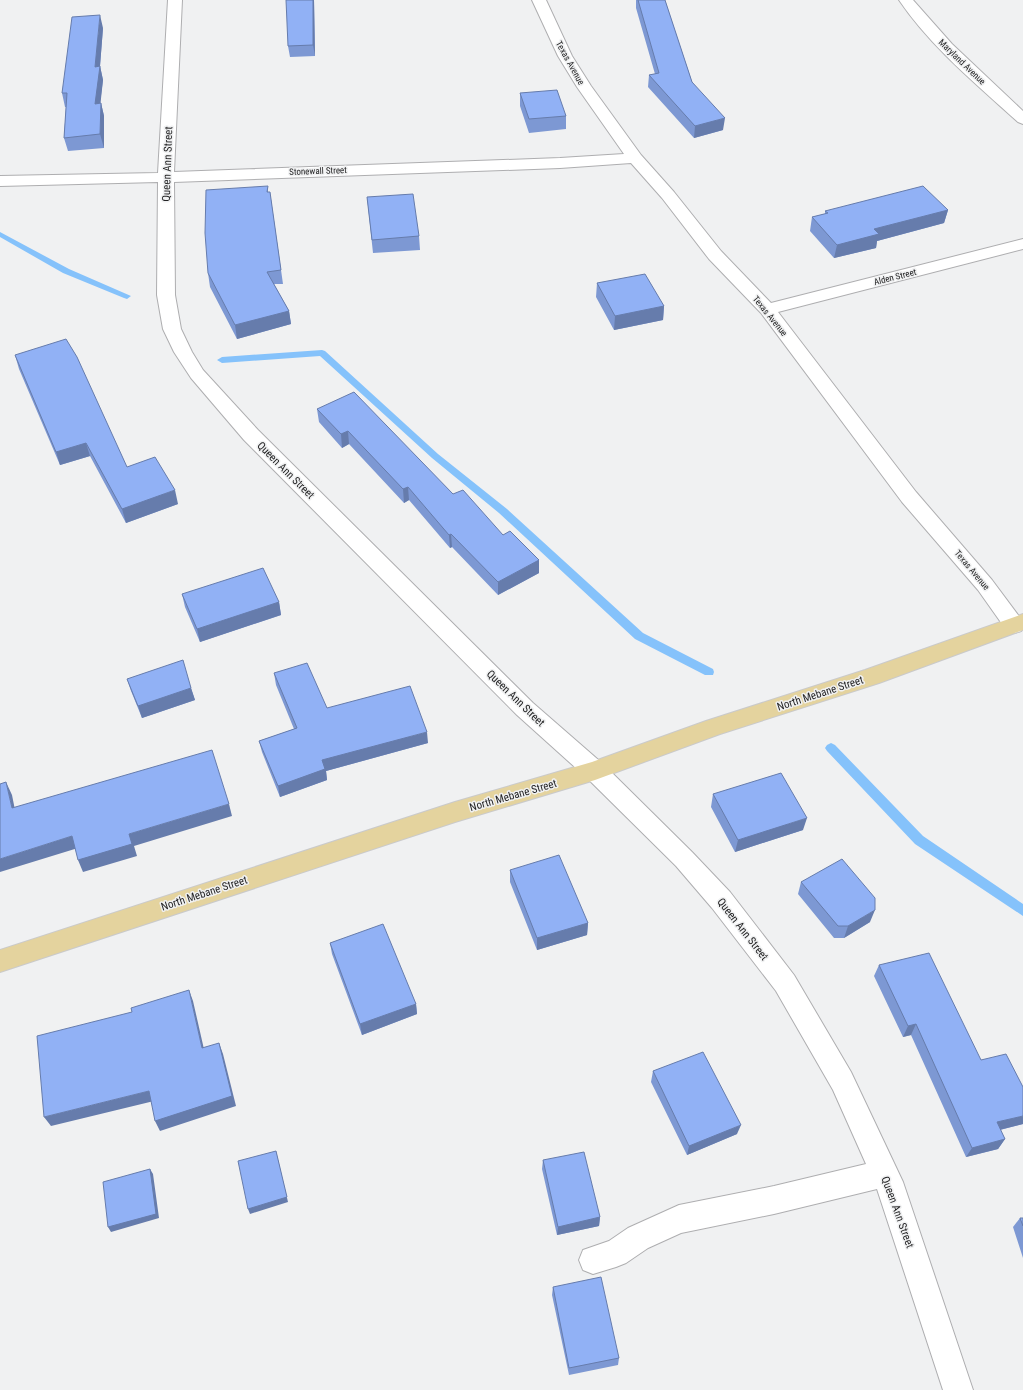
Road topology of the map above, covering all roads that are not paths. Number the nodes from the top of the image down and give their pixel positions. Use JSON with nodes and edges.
{"nodes":[{"id":1,"x":175,"y":0,"type":"edge"},
{"id":2,"x":540,"y":0,"type":"edge"},
{"id":3,"x":906,"y":0,"type":"edge"},
{"id":4,"x":1023,"y":119,"type":"edge"},
{"id":5,"x":636,"y":158,"type":"junction"},
{"id":6,"x":166,"y":177,"type":"junction"},
{"id":7,"x":0,"y":181,"type":"edge"},
{"id":8,"x":1023,"y":244,"type":"edge"},
{"id":9,"x":767,"y":310,"type":"junction"},
{"id":10,"x":1019,"y":624,"type":"edge"},
{"id":11,"x":595,"y":771,"type":"junction"},
{"id":12,"x":0,"y":961,"type":"edge"},
{"id":13,"x":884,"y":1174,"type":"junction"},
{"id":14,"x":593,"y":1260,"type":"dead end"},
{"id":15,"x":958,"y":1390,"type":"edge"}],
"edges":[{"from":1,"to":6,"type":"street","name":"Queen Ann Street"},
{"from":2,"to":5,"type":"street","name":"Texas Avenue"},
{"from":3,"to":4,"type":"street","name":"Maryland Avenue"},
{"from":5,"to":6,"type":"street","name":"Stonewall Street"},
{"from":5,"to":9,"type":"street","name":"Texas Avenue"},
{"from":6,"to":7,"type":"street","name":"Stonewall Street"},
{"from":6,"to":11,"type":"street","name":"Queen Ann Street"},
{"from":8,"to":9,"type":"street","name":"Alden Street"},
{"from":9,"to":10,"type":"street","name":"Texas Avenue"},
{"from":10,"to":11,"type":"main road","name":"North Mebane Street"},
{"from":11,"to":12,"type":"main road","name":"North Mebane Street"},
{"from":11,"to":13,"type":"street","name":"Queen Ann Street"},
{"from":13,"to":14,"type":"street"},
{"from":13,"to":15,"type":"street","name":"Queen Ann Street"}]}
